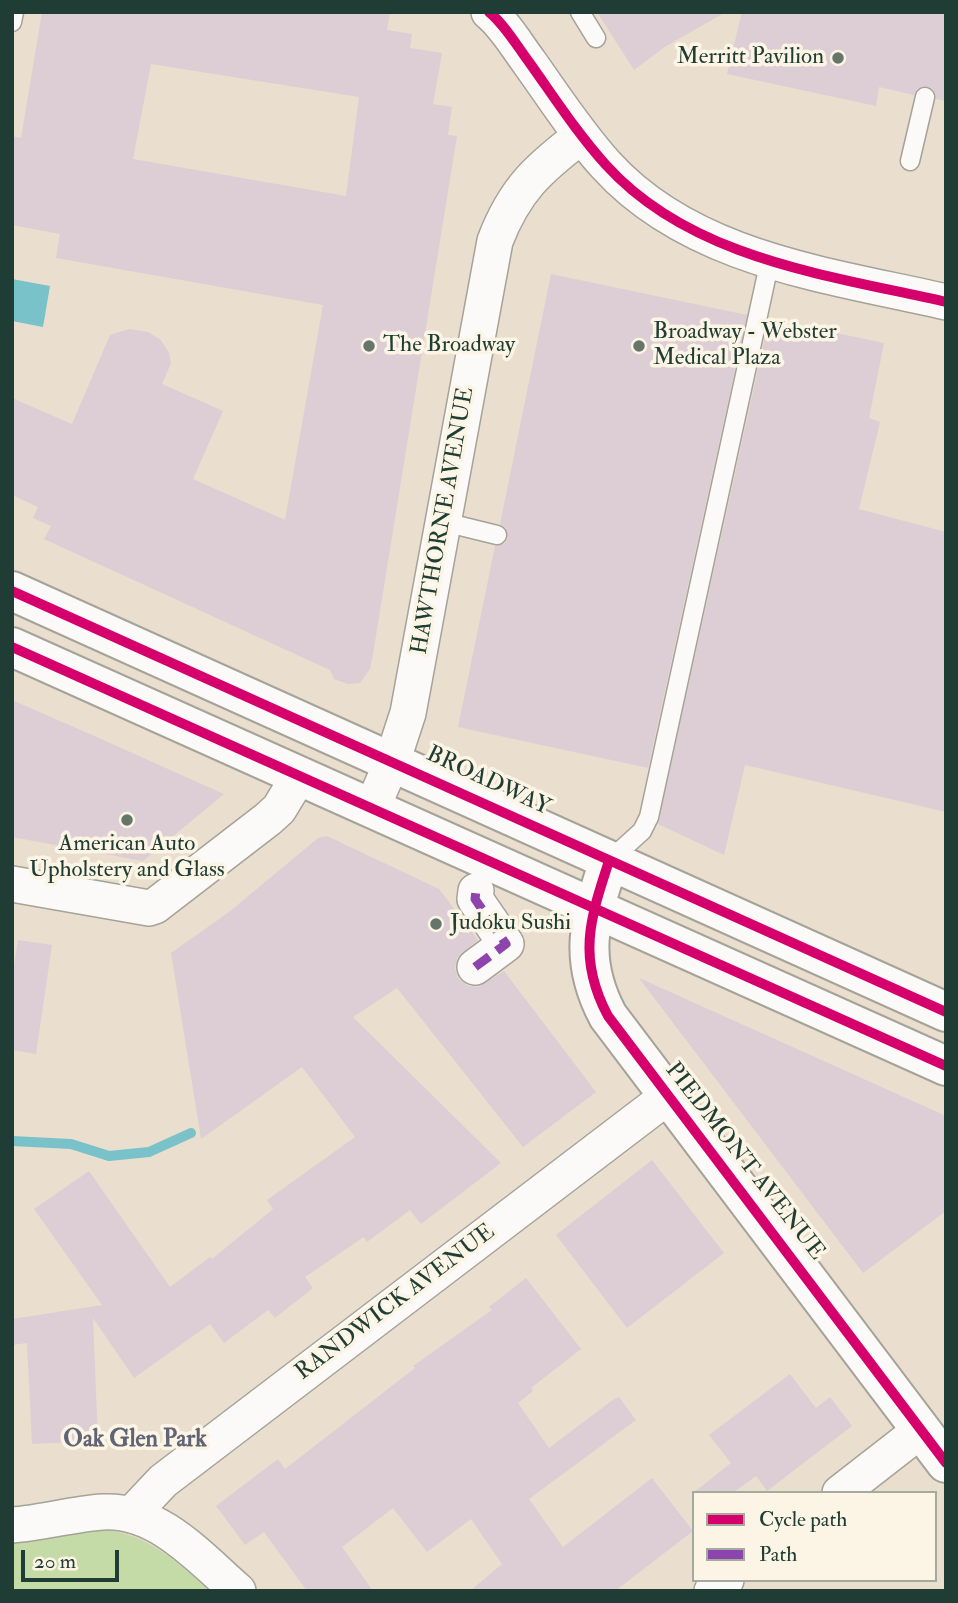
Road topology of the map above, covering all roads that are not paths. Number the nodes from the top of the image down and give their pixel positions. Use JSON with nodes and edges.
{"nodes":[{"id":1,"x":14,"y":12,"type":"edge"},
{"id":2,"x":489,"y":12,"type":"edge"},
{"id":3,"x":580,"y":12,"type":"edge"},
{"id":4,"x":12,"y":22,"type":"edge"},
{"id":5,"x":596,"y":38,"type":"dead end"},
{"id":6,"x":925,"y":97,"type":"dead end"},
{"id":7,"x":581,"y":136,"type":"junction"},
{"id":8,"x":910,"y":161,"type":"dead end"},
{"id":9,"x":771,"y":260,"type":"junction"},
{"id":10,"x":946,"y":302,"type":"edge"},
{"id":11,"x":444,"y":522,"type":"junction"},
{"id":12,"x":497,"y":535,"type":"dead end"},
{"id":13,"x":12,"y":591,"type":"edge"},
{"id":14,"x":12,"y":647,"type":"edge"},
{"id":15,"x":393,"y":762,"type":"junction"},
{"id":16,"x":299,"y":776,"type":"junction"},
{"id":17,"x":372,"y":808,"type":"junction"},
{"id":18,"x":609,"y":861,"type":"junction"},
{"id":19,"x":12,"y":884,"type":"edge"},
{"id":20,"x":476,"y":891,"type":"dead end"},
{"id":21,"x":594,"y":906,"type":"junction"},
{"id":22,"x":475,"y":967,"type":"dead end"},
{"id":23,"x":946,"y":1012,"type":"edge"},
{"id":24,"x":946,"y":1066,"type":"edge"},
{"id":25,"x":667,"y":1097,"type":"junction"},
{"id":26,"x":921,"y":1430,"type":"junction"},
{"id":27,"x":946,"y":1463,"type":"edge"},
{"id":28,"x":843,"y":1491,"type":"edge"},
{"id":29,"x":131,"y":1515,"type":"junction"},
{"id":30,"x":12,"y":1525,"type":"edge"},
{"id":31,"x":238,"y":1591,"type":"edge"}],
"edges":[{"from":1,"to":4,"type":"lane"},
{"from":2,"to":7,"type":"street"},
{"from":3,"to":5,"type":"lane"},
{"from":6,"to":8,"type":"lane"},
{"from":7,"to":9,"type":"street"},
{"from":7,"to":11,"type":"street","name":"HAWTHORNE AVENUE"},
{"from":9,"to":10,"type":"street"},
{"from":9,"to":18,"type":"lane"},
{"from":11,"to":12,"type":"lane"},
{"from":11,"to":15,"type":"street","name":"HAWTHORNE AVENUE"},
{"from":13,"to":15,"type":"main road","name":"BROADWAY"},
{"from":14,"to":16,"type":"main road"},
{"from":15,"to":17,"type":"street","name":"HAWTHORNE AVENUE"},
{"from":15,"to":18,"type":"main road","name":"BROADWAY"},
{"from":16,"to":17,"type":"main road"},
{"from":16,"to":19,"type":"street"},
{"from":17,"to":21,"type":"main road"},
{"from":18,"to":21,"type":"main road","name":"PIEDMONT AVENUE"},
{"from":18,"to":23,"type":"main road","name":"BROADWAY"},
{"from":20,"to":22,"type":"street"},
{"from":21,"to":24,"type":"main road"},
{"from":21,"to":25,"type":"main road","name":"PIEDMONT AVENUE"},
{"from":25,"to":26,"type":"main road","name":"PIEDMONT AVENUE"},
{"from":25,"to":29,"type":"street","name":"RANDWICK AVENUE"},
{"from":26,"to":27,"type":"main road","name":"PIEDMONT AVENUE"},
{"from":26,"to":28,"type":"street"},
{"from":29,"to":30,"type":"street"},
{"from":29,"to":31,"type":"street"}]}
